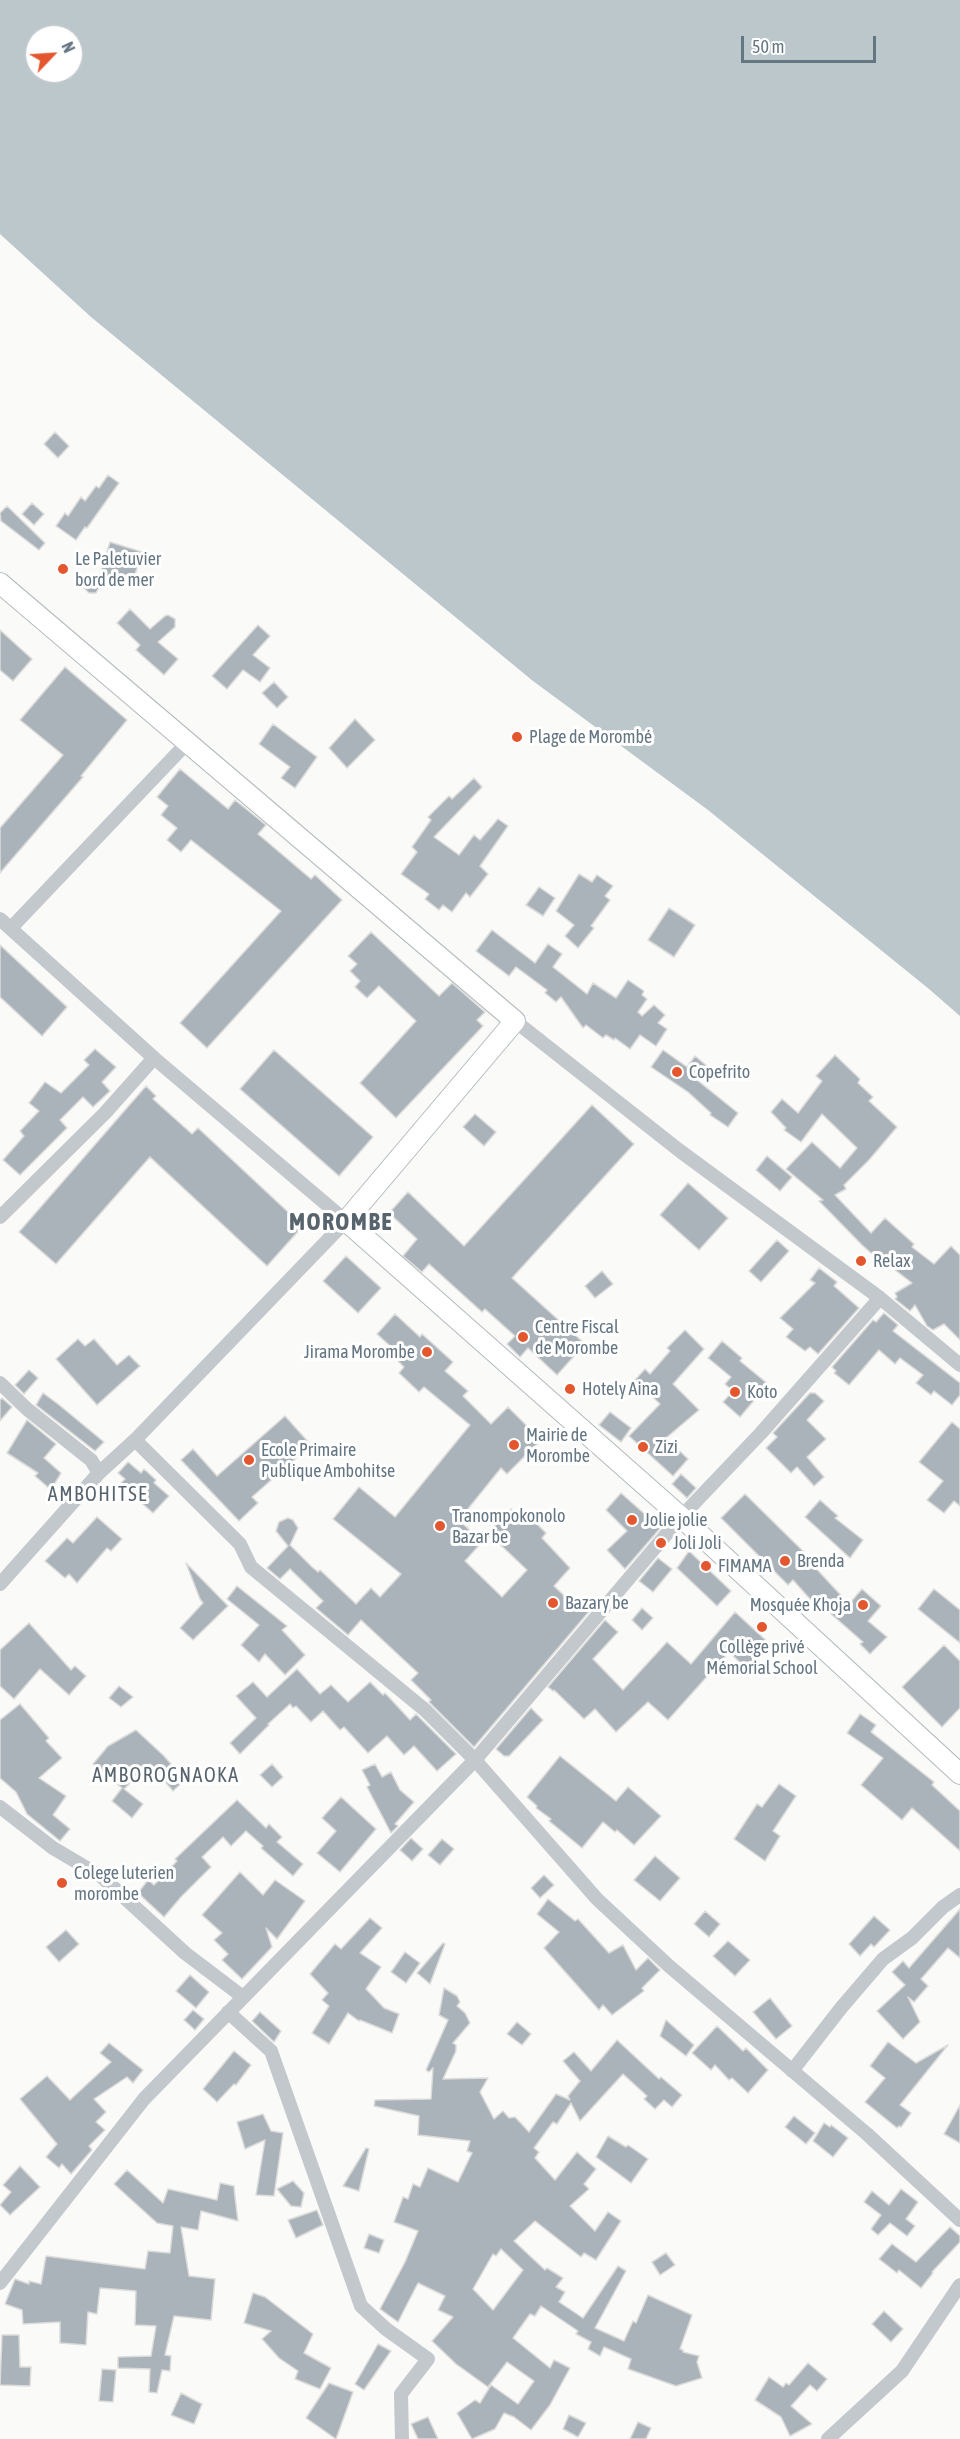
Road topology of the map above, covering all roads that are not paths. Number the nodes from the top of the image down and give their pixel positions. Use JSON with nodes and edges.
{"nodes":[{"id":1,"x":0,"y":583,"type":"edge"},
{"id":2,"x":188,"y":743,"type":"junction"},
{"id":3,"x":0,"y":919,"type":"edge"},
{"id":4,"x":11,"y":928,"type":"junction"},
{"id":5,"x":515,"y":1021,"type":"junction"},
{"id":6,"x":154,"y":1058,"type":"junction"},
{"id":7,"x":0,"y":1217,"type":"edge"},
{"id":8,"x":345,"y":1221,"type":"junction"},
{"id":9,"x":880,"y":1298,"type":"junction"},
{"id":10,"x":960,"y":1365,"type":"edge"},
{"id":11,"x":0,"y":1383,"type":"edge"},
{"id":12,"x":135,"y":1440,"type":"junction"},
{"id":13,"x":99,"y":1473,"type":"junction"},
{"id":14,"x":681,"y":1517,"type":"junction"},
{"id":15,"x":2,"y":1578,"type":"edge"},
{"id":16,"x":475,"y":1760,"type":"junction"},
{"id":17,"x":960,"y":1774,"type":"edge"},
{"id":18,"x":0,"y":1807,"type":"edge"},
{"id":19,"x":960,"y":1895,"type":"edge"},
{"id":20,"x":243,"y":1997,"type":"junction"},
{"id":21,"x":228,"y":2012,"type":"junction"},
{"id":22,"x":792,"y":2071,"type":"junction"},
{"id":23,"x":960,"y":2220,"type":"edge"},
{"id":24,"x":0,"y":2281,"type":"edge"},
{"id":25,"x":960,"y":2285,"type":"edge"},
{"id":26,"x":402,"y":2439,"type":"edge"},
{"id":27,"x":828,"y":2439,"type":"edge"}],
"edges":[{"from":1,"to":2,"type":"street"},
{"from":2,"to":4,"type":"street"},
{"from":2,"to":5,"type":"street"},
{"from":3,"to":4,"type":"street"},
{"from":4,"to":6,"type":"street"},
{"from":5,"to":8,"type":"street"},
{"from":5,"to":9,"type":"street"},
{"from":6,"to":7,"type":"street"},
{"from":6,"to":8,"type":"street"},
{"from":8,"to":12,"type":"street"},
{"from":8,"to":14,"type":"street"},
{"from":9,"to":10,"type":"street"},
{"from":9,"to":14,"type":"street"},
{"from":11,"to":13,"type":"street"},
{"from":12,"to":13,"type":"street"},
{"from":12,"to":16,"type":"street"},
{"from":13,"to":15,"type":"street"},
{"from":14,"to":16,"type":"street"},
{"from":14,"to":17,"type":"street"},
{"from":16,"to":20,"type":"street"},
{"from":16,"to":22,"type":"street"},
{"from":18,"to":20,"type":"street"},
{"from":19,"to":22,"type":"street"},
{"from":20,"to":21,"type":"street"},
{"from":21,"to":24,"type":"street"},
{"from":21,"to":26,"type":"street"},
{"from":22,"to":23,"type":"street"},
{"from":25,"to":27,"type":"street"}]}
